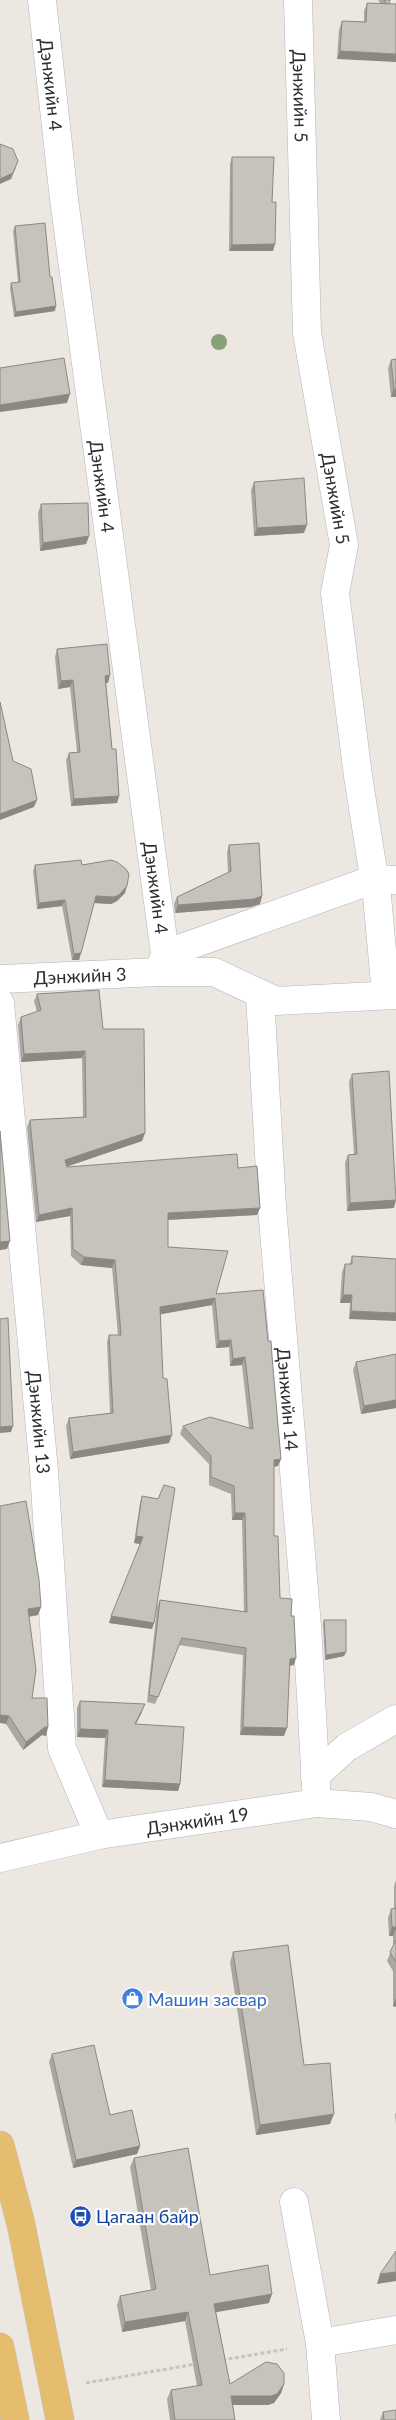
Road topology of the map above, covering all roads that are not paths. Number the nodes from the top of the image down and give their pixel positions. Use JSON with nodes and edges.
{"nodes":[{"id":1,"x":42,"y":0,"type":"edge"},
{"id":2,"x":298,"y":0,"type":"edge"},
{"id":3,"x":385,"y":880,"type":"edge"},
{"id":4,"x":162,"y":963,"type":"junction"},
{"id":5,"x":0,"y":979,"type":"edge"},
{"id":6,"x":391,"y":994,"type":"edge"},
{"id":7,"x":260,"y":995,"type":"junction"},
{"id":8,"x":0,"y":1003,"type":"edge"},
{"id":9,"x":396,"y":1718,"type":"edge"},
{"id":10,"x":315,"y":1776,"type":"junction"},
{"id":11,"x":317,"y":1803,"type":"junction"},
{"id":12,"x":396,"y":1814,"type":"edge"},
{"id":13,"x":99,"y":1835,"type":"junction"},
{"id":14,"x":0,"y":1858,"type":"edge"},
{"id":15,"x":0,"y":2145,"type":"edge"},
{"id":16,"x":294,"y":2202,"type":"dead end"},
{"id":17,"x":396,"y":2330,"type":"edge"},
{"id":18,"x":320,"y":2344,"type":"junction"},
{"id":19,"x":0,"y":2347,"type":"edge"},
{"id":20,"x":15,"y":2420,"type":"edge"},
{"id":21,"x":60,"y":2420,"type":"edge"},
{"id":22,"x":326,"y":2420,"type":"edge"}],
"edges":[{"from":1,"to":4,"type":"street","name":"Дэнжийн 4"},
{"from":2,"to":3,"type":"street","name":"Дэнжийн 5"},
{"from":3,"to":4,"type":"street"},
{"from":3,"to":6,"type":"street","name":"Дэнжийн 5"},
{"from":4,"to":5,"type":"street","name":"Дэнжийн 3"},
{"from":4,"to":7,"type":"street"},
{"from":6,"to":7,"type":"street"},
{"from":7,"to":10,"type":"street","name":"Дэнжийн 14"},
{"from":8,"to":13,"type":"street","name":"Дэнжийн 13"},
{"from":9,"to":10,"type":"street"},
{"from":10,"to":11,"type":"street","name":"Дэнжийн 14"},
{"from":11,"to":12,"type":"street","name":"Дэнжийн 19"},
{"from":11,"to":13,"type":"street","name":"Дэнжийн 19"},
{"from":13,"to":14,"type":"street","name":"Дэнжийн 19"},
{"from":15,"to":21,"type":"main road"},
{"from":16,"to":18,"type":"street"},
{"from":17,"to":18,"type":"street"},
{"from":18,"to":22,"type":"street"},
{"from":19,"to":20,"type":"main road"}]}
